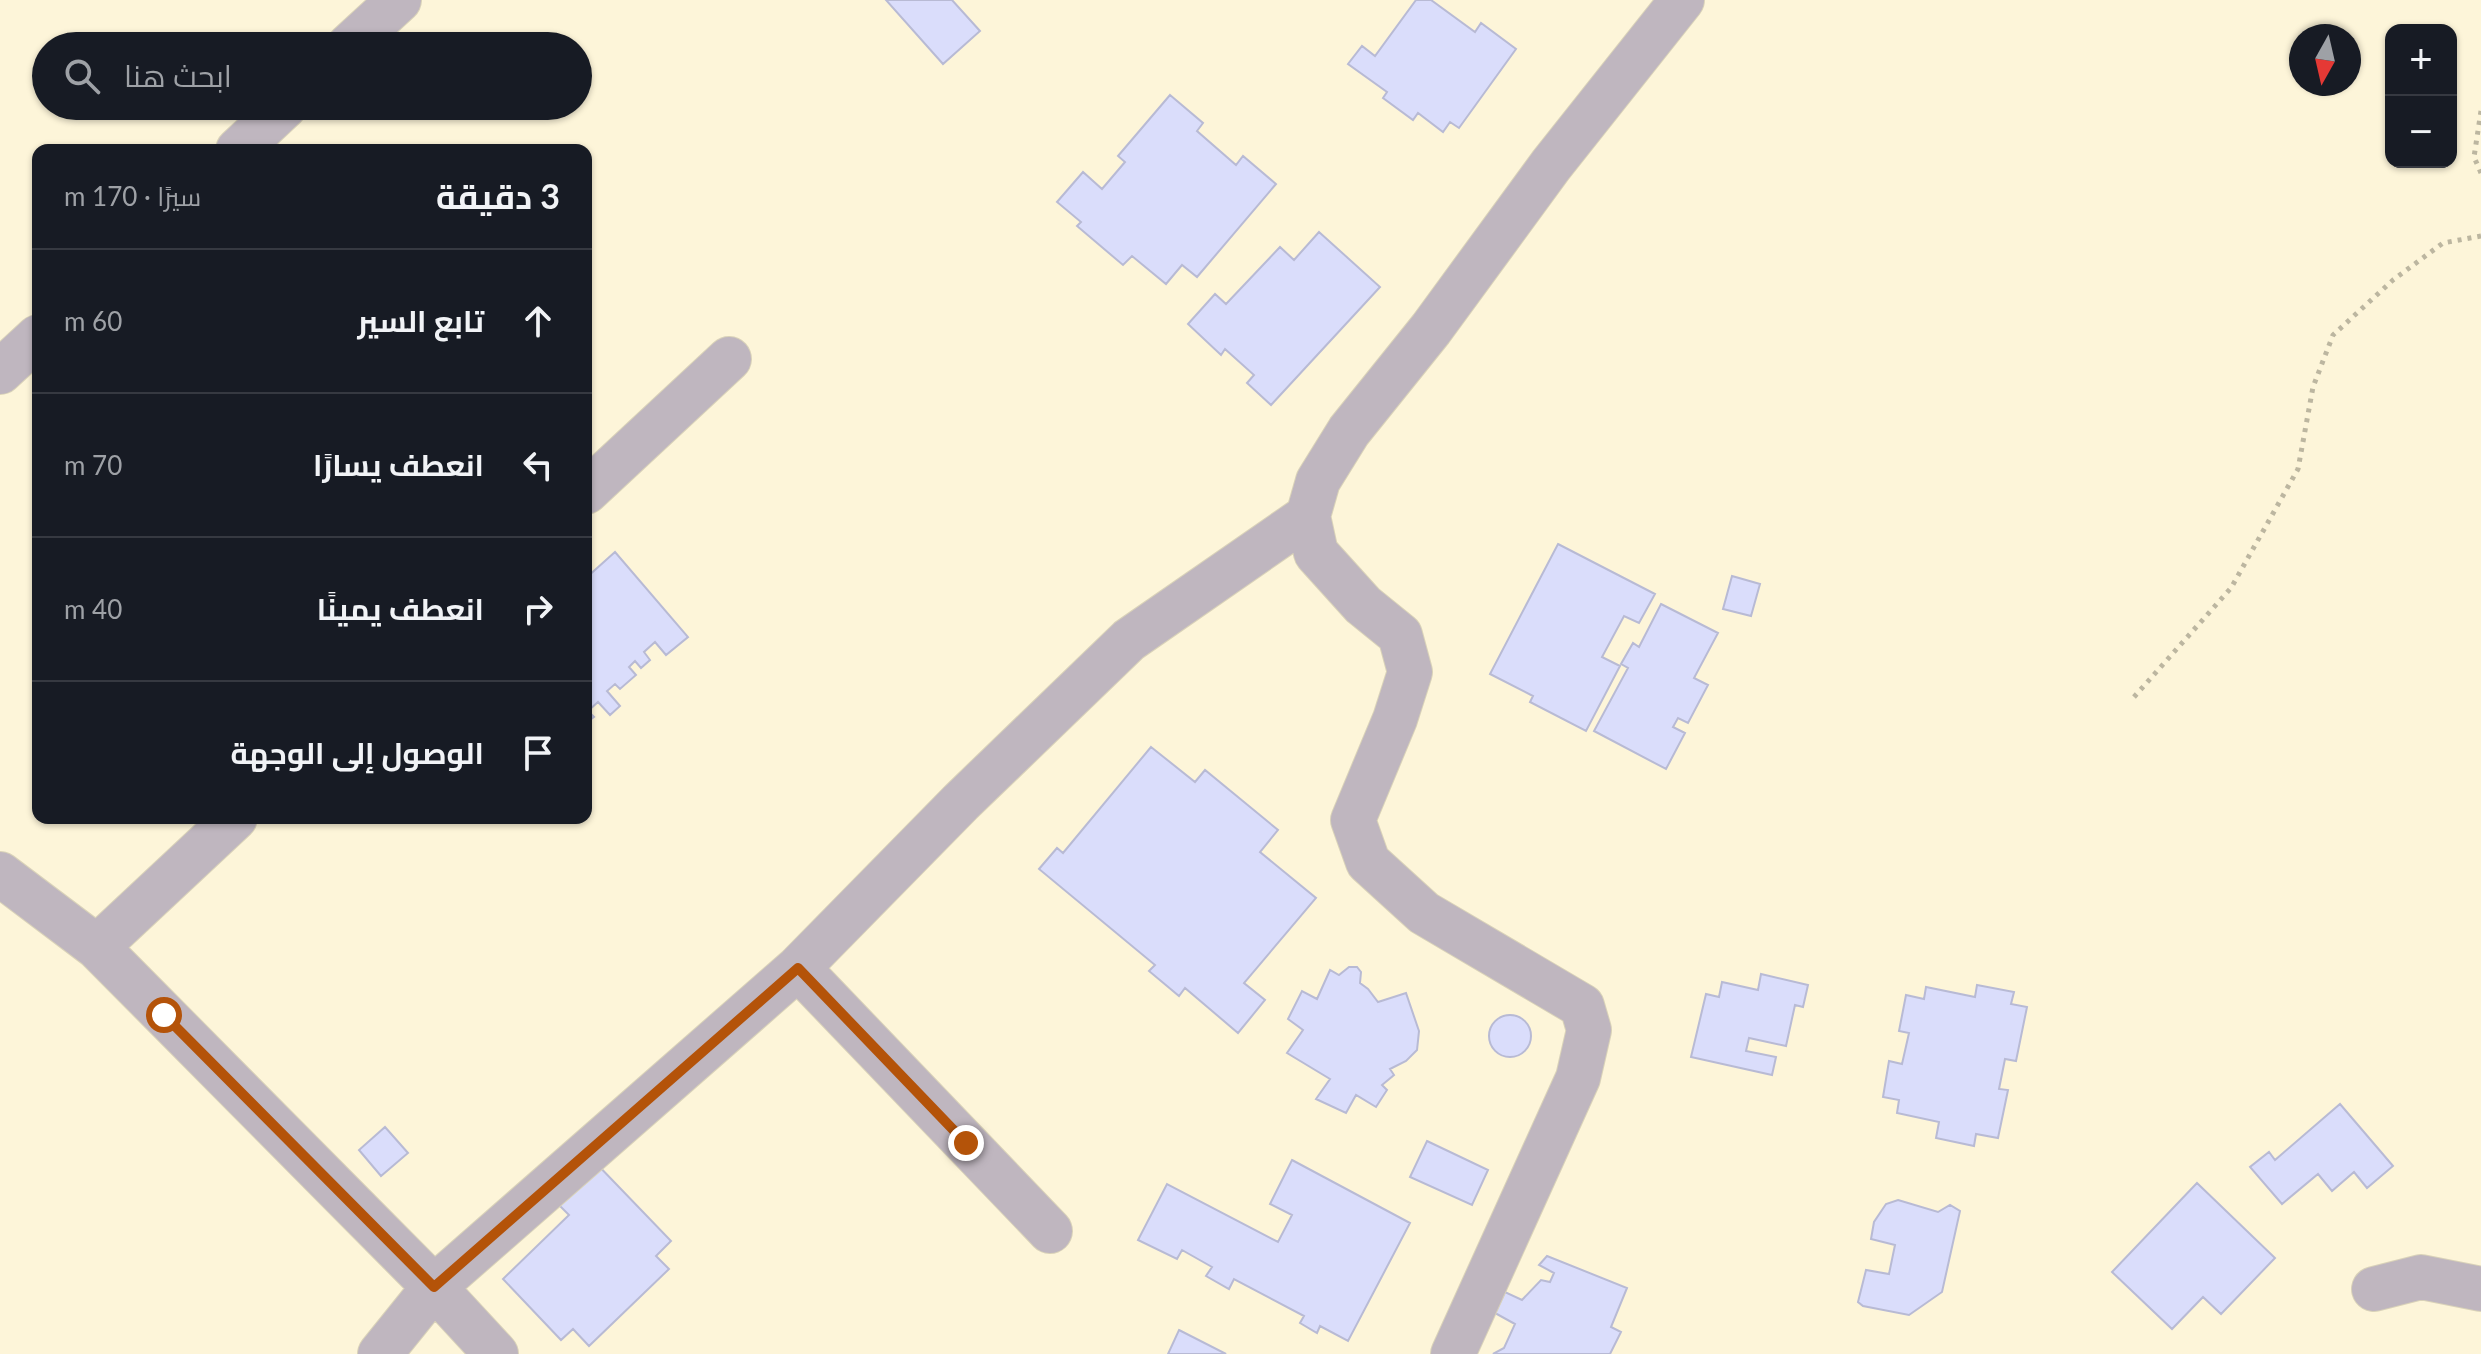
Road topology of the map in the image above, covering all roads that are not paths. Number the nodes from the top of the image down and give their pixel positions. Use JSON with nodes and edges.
{"nodes":[{"id":1,"x":399,"y":0,"type":"edge"},
{"id":2,"x":1682,"y":0,"type":"edge"},
{"id":3,"x":364,"y":32,"type":"edge"},
{"id":4,"x":270,"y":120,"type":"edge"},
{"id":5,"x":244,"y":144,"type":"edge"},
{"id":6,"x":32,"y":343,"type":"edge"},
{"id":7,"x":729,"y":359,"type":"dead end"},
{"id":8,"x":0,"y":372,"type":"edge"},
{"id":9,"x":592,"y":486,"type":"edge"},
{"id":10,"x":1308,"y":516,"type":"junction"},
{"id":11,"x":229,"y":824,"type":"edge"},
{"id":12,"x":0,"y":874,"type":"edge"},
{"id":13,"x":97,"y":947,"type":"junction"},
{"id":14,"x":798,"y":968,"type":"junction"},
{"id":15,"x":1050,"y":1231,"type":"dead end"},
{"id":16,"x":434,"y":1287,"type":"junction"},
{"id":17,"x":2374,"y":1289,"type":"dead end"},
{"id":18,"x":2481,"y":1289,"type":"edge"},
{"id":19,"x":380,"y":1354,"type":"edge"},
{"id":20,"x":496,"y":1354,"type":"edge"},
{"id":21,"x":1453,"y":1354,"type":"edge"}],
"edges":[{"from":1,"to":3,"type":"street"},
{"from":2,"to":10,"type":"street"},
{"from":4,"to":5,"type":"street"},
{"from":6,"to":8,"type":"street"},
{"from":7,"to":9,"type":"street"},
{"from":10,"to":14,"type":"street"},
{"from":10,"to":21,"type":"street"},
{"from":11,"to":13,"type":"street"},
{"from":12,"to":13,"type":"street"},
{"from":13,"to":16,"type":"street"},
{"from":14,"to":15,"type":"street"},
{"from":14,"to":16,"type":"street"},
{"from":16,"to":19,"type":"street"},
{"from":16,"to":20,"type":"street"},
{"from":17,"to":18,"type":"street"}]}
